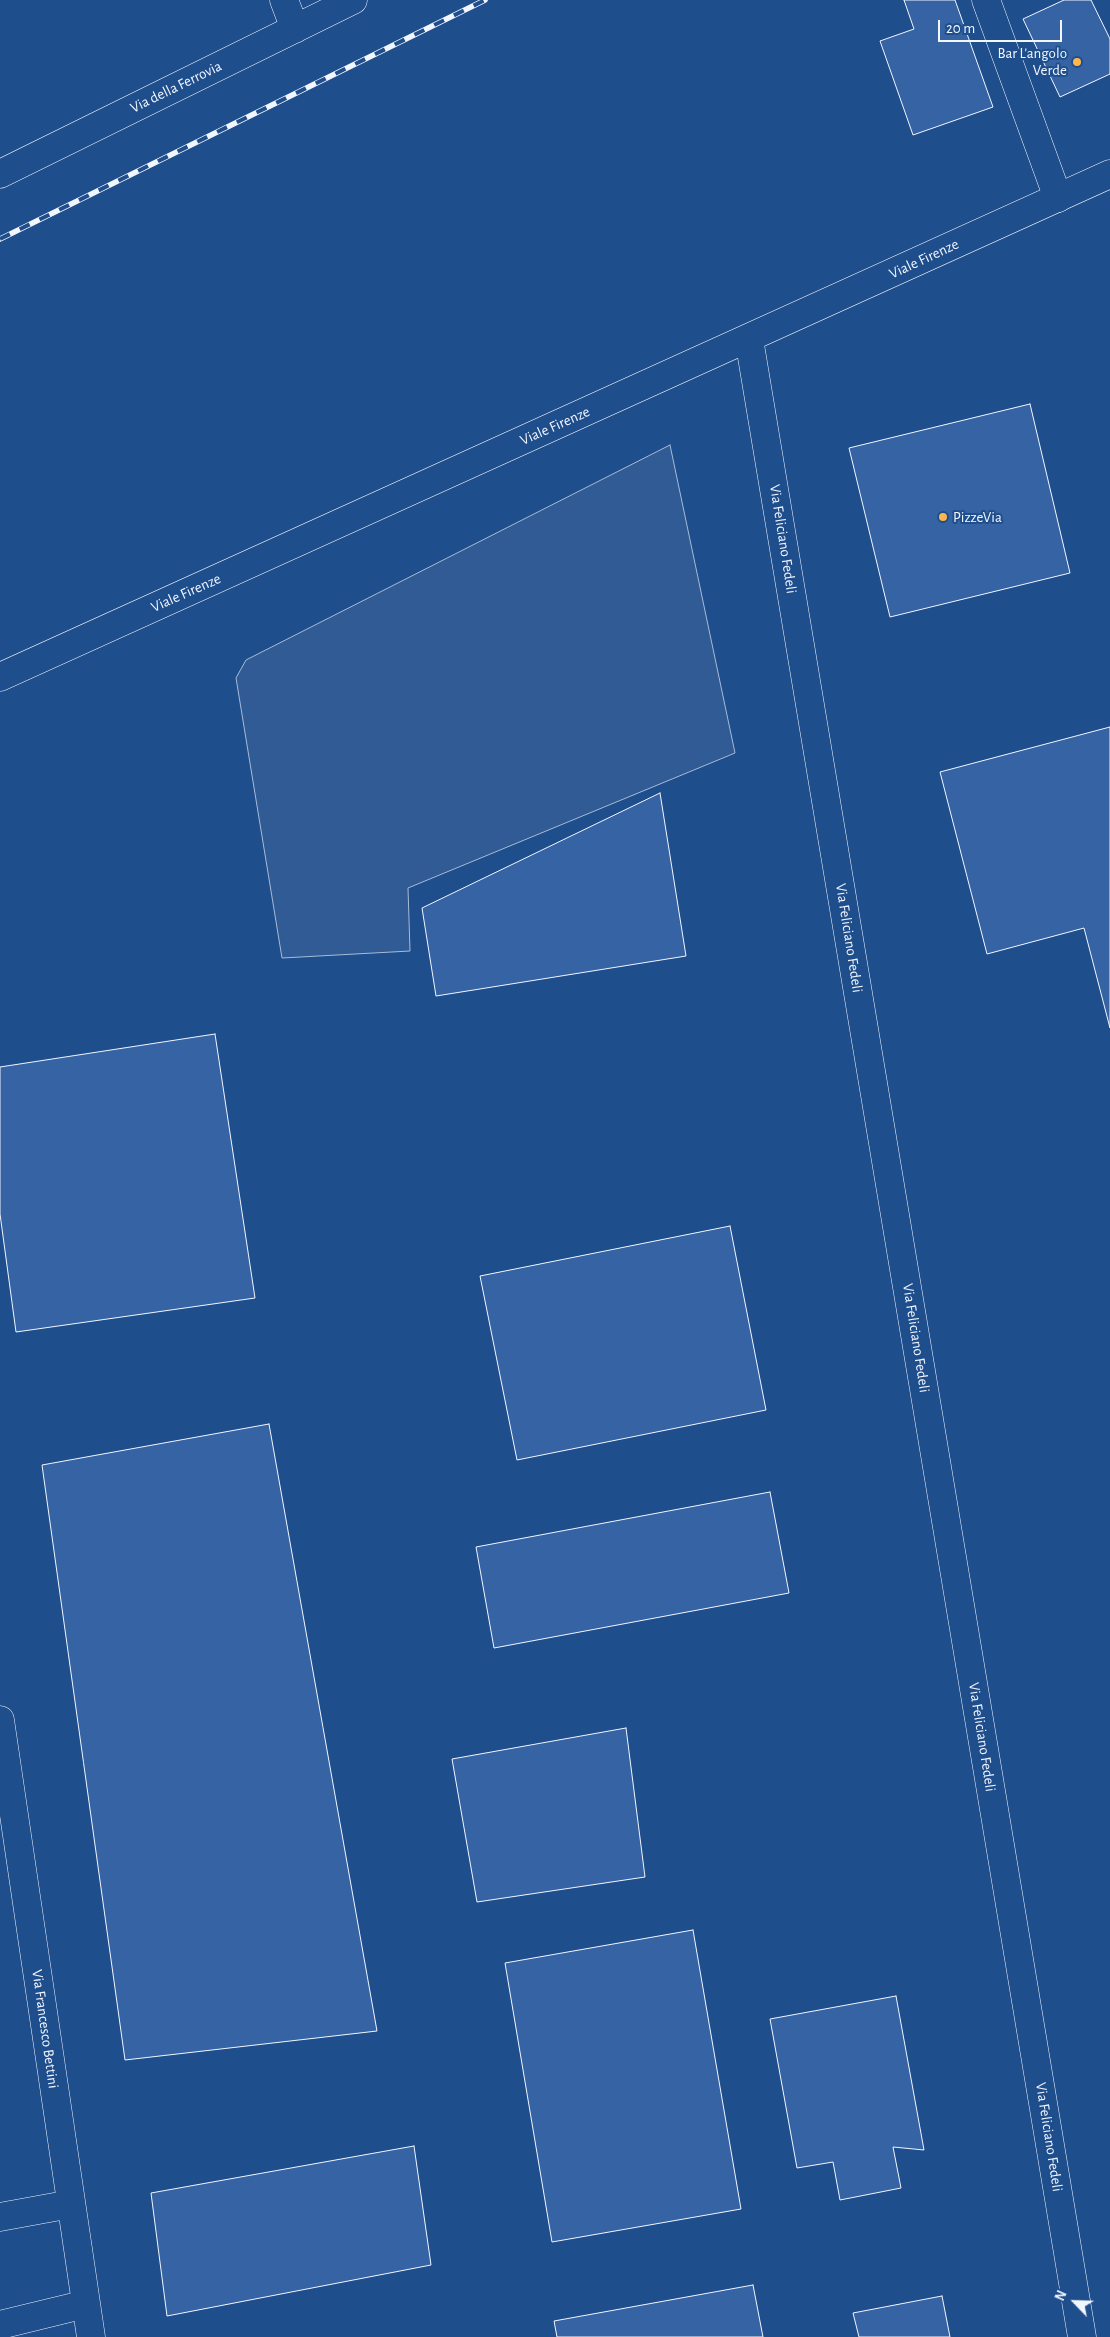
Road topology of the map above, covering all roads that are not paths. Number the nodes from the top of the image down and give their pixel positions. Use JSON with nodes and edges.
{"nodes":[{"id":1,"x":284,"y":0,"type":"edge"},
{"id":2,"x":353,"y":0,"type":"edge"},
{"id":3,"x":986,"y":0,"type":"edge"},
{"id":4,"x":295,"y":28,"type":"junction"},
{"id":5,"x":0,"y":174,"type":"edge"},
{"id":6,"x":1110,"y":174,"type":"edge"},
{"id":7,"x":1058,"y":198,"type":"junction"},
{"id":8,"x":749,"y":339,"type":"junction"},
{"id":9,"x":0,"y":678,"type":"edge"},
{"id":10,"x":0,"y":1720,"type":"edge"},
{"id":11,"x":71,"y":2204,"type":"junction"},
{"id":12,"x":0,"y":2217,"type":"edge"},
{"id":13,"x":86,"y":2304,"type":"junction"},
{"id":14,"x":0,"y":2325,"type":"edge"},
{"id":15,"x":91,"y":2337,"type":"edge"},
{"id":16,"x":1082,"y":2337,"type":"edge"}],
"edges":[{"from":1,"to":4,"type":"street"},
{"from":2,"to":4,"type":"street","name":"Via della Ferrovia"},
{"from":3,"to":7,"type":"street"},
{"from":4,"to":5,"type":"street","name":"Via della Ferrovia"},
{"from":6,"to":7,"type":"street","name":"Viale Firenze"},
{"from":7,"to":8,"type":"street","name":"Viale Firenze"},
{"from":8,"to":9,"type":"street","name":"Viale Firenze"},
{"from":8,"to":16,"type":"street","name":"Via Feliciano Fedeli"},
{"from":10,"to":11,"type":"street","name":"Via Francesco Bettini"},
{"from":11,"to":12,"type":"street"},
{"from":11,"to":13,"type":"street","name":"Via Francesco Bettini"},
{"from":13,"to":14,"type":"street"},
{"from":13,"to":15,"type":"street","name":"Via Francesco Bettini"}]}
